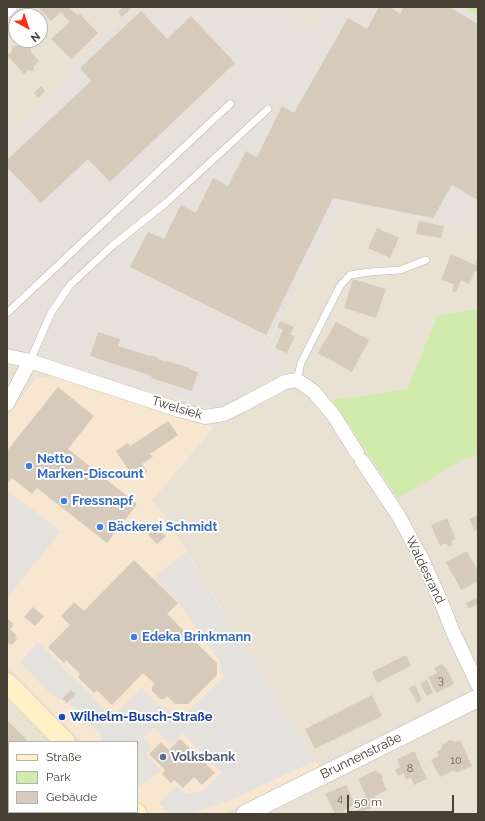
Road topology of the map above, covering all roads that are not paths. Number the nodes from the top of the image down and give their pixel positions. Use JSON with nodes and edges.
{"nodes":[{"id":1,"x":10,"y":7,"type":"edge"},
{"id":2,"x":7,"y":10,"type":"edge"},
{"id":3,"x":230,"y":104,"type":"dead end"},
{"id":4,"x":268,"y":109,"type":"dead end"},
{"id":5,"x":426,"y":260,"type":"dead end"},
{"id":6,"x":7,"y":313,"type":"edge"},
{"id":7,"x":7,"y":356,"type":"edge"},
{"id":8,"x":30,"y":361,"type":"junction"},
{"id":9,"x":297,"y":380,"type":"junction"},
{"id":10,"x":7,"y":404,"type":"edge"},
{"id":11,"x":7,"y":682,"type":"edge"},
{"id":12,"x":478,"y":685,"type":"edge"},
{"id":13,"x":478,"y":698,"type":"edge"},
{"id":14,"x":64,"y":741,"type":"edge"},
{"id":15,"x":245,"y":814,"type":"edge"}],
"edges":[{"from":1,"to":2,"type":"street"},
{"from":3,"to":6,"type":"lane"},
{"from":4,"to":8,"type":"lane"},
{"from":5,"to":9,"type":"lane"},
{"from":7,"to":8,"type":"street","name":"Twelsiek"},
{"from":8,"to":9,"type":"street","name":"Twelsiek"},
{"from":8,"to":10,"type":"street"},
{"from":9,"to":12,"type":"street","name":"Waldesrand"},
{"from":11,"to":14,"type":"main road"},
{"from":13,"to":15,"type":"street","name":"Brunnenstraße"}]}
